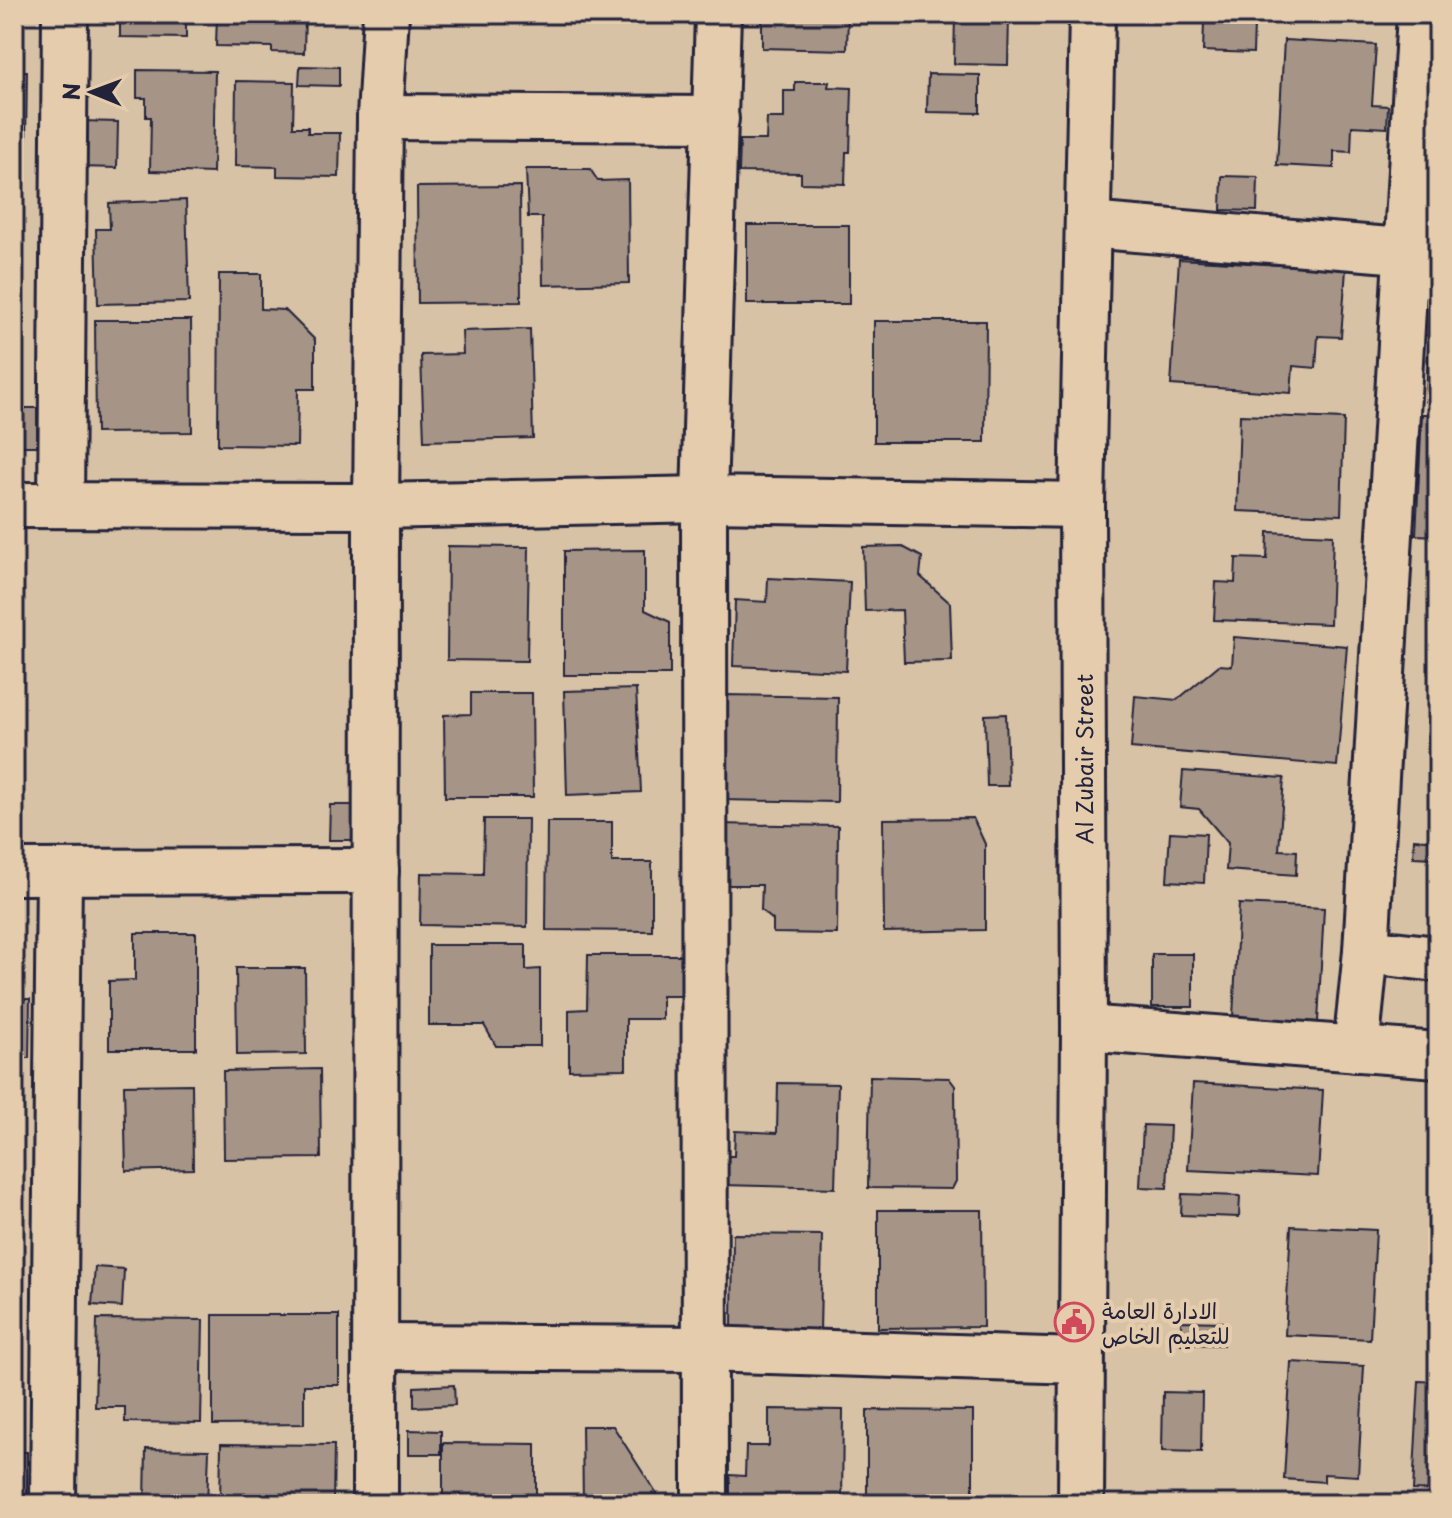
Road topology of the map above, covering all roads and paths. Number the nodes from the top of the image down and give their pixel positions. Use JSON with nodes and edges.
{"nodes":[{"id":1,"x":65,"y":14,"type":"edge"},
{"id":2,"x":386,"y":14,"type":"edge"},
{"id":3,"x":718,"y":14,"type":"edge"},
{"id":4,"x":1092,"y":14,"type":"edge"},
{"id":5,"x":1420,"y":14,"type":"edge"},
{"id":6,"x":380,"y":117,"type":"junction"},
{"id":7,"x":716,"y":119,"type":"junction"},
{"id":8,"x":1088,"y":225,"type":"junction"},
{"id":9,"x":1422,"y":253,"type":"edge"},
{"id":10,"x":704,"y":499,"type":"junction"},
{"id":11,"x":14,"y":505,"type":"edge"},
{"id":12,"x":61,"y":505,"type":"junction"},
{"id":13,"x":1082,"y":505,"type":"junction"},
{"id":14,"x":376,"y":506,"type":"junction"},
{"id":15,"x":376,"y":871,"type":"junction"},
{"id":16,"x":14,"y":872,"type":"edge"},
{"id":17,"x":59,"y":872,"type":"junction"},
{"id":18,"x":1366,"y":951,"type":"junction"},
{"id":19,"x":1438,"y":959,"type":"edge"},
{"id":20,"x":1084,"y":1028,"type":"junction"},
{"id":21,"x":1356,"y":1049,"type":"junction"},
{"id":22,"x":1438,"y":1055,"type":"edge"},
{"id":23,"x":376,"y":1347,"type":"junction"},
{"id":24,"x":704,"y":1349,"type":"junction"},
{"id":25,"x":1080,"y":1361,"type":"junction"},
{"id":26,"x":53,"y":1504,"type":"edge"},
{"id":27,"x":375,"y":1504,"type":"edge"},
{"id":28,"x":705,"y":1504,"type":"edge"},
{"id":29,"x":1081,"y":1504,"type":"edge"}],
"edges":[{"from":1,"to":12,"type":"street"},
{"from":2,"to":6,"type":"street"},
{"from":3,"to":7,"type":"street"},
{"from":4,"to":8,"type":"street","name":"Al Zubair Street"},
{"from":5,"to":9,"type":"street"},
{"from":6,"to":7,"type":"street"},
{"from":6,"to":14,"type":"street"},
{"from":7,"to":10,"type":"street"},
{"from":8,"to":9,"type":"street"},
{"from":8,"to":13,"type":"street","name":"Al Zubair Street"},
{"from":9,"to":18,"type":"street"},
{"from":10,"to":13,"type":"street"},
{"from":10,"to":14,"type":"street"},
{"from":10,"to":24,"type":"street"},
{"from":11,"to":12,"type":"street"},
{"from":12,"to":14,"type":"street"},
{"from":13,"to":20,"type":"street","name":"Al Zubair Street"},
{"from":14,"to":15,"type":"street"},
{"from":15,"to":17,"type":"street"},
{"from":15,"to":23,"type":"street"},
{"from":16,"to":17,"type":"street"},
{"from":17,"to":26,"type":"street"},
{"from":18,"to":19,"type":"street"},
{"from":18,"to":21,"type":"street"},
{"from":20,"to":21,"type":"street"},
{"from":20,"to":25,"type":"street","name":"Al Zubair Street"},
{"from":21,"to":22,"type":"street"},
{"from":23,"to":24,"type":"street"},
{"from":23,"to":27,"type":"street"},
{"from":24,"to":25,"type":"street"},
{"from":24,"to":28,"type":"street"},
{"from":25,"to":29,"type":"street","name":"Al Zubair Street"}]}
